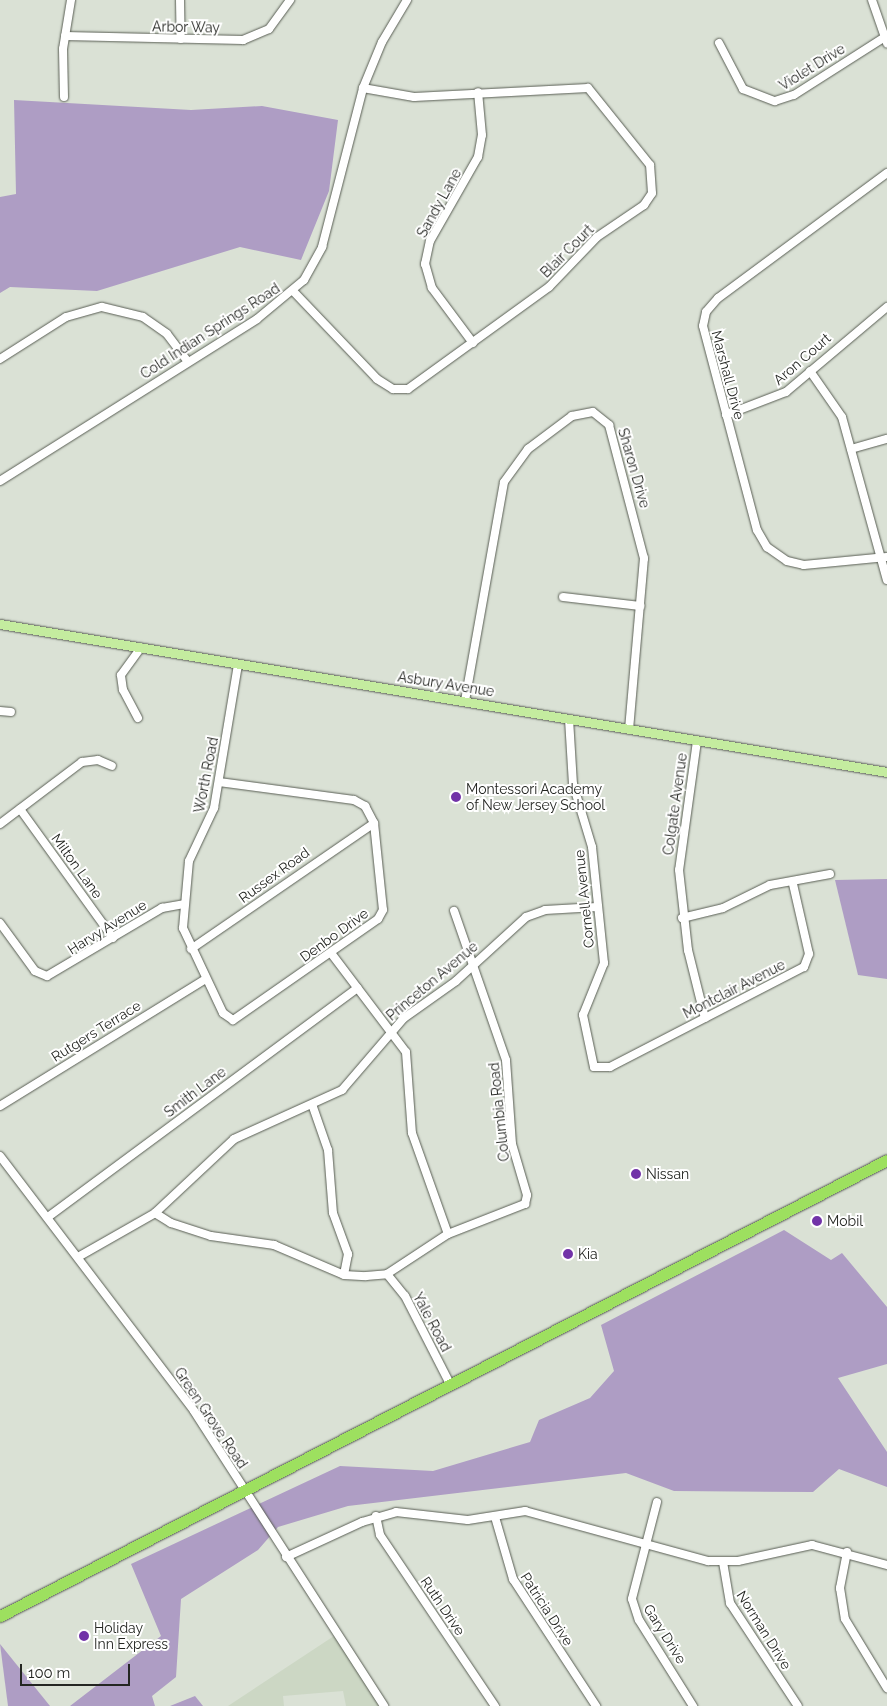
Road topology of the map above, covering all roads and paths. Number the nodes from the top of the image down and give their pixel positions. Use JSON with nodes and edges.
{"nodes":[{"id":1,"x":71,"y":0,"type":"edge"},
{"id":2,"x":180,"y":0,"type":"edge"},
{"id":3,"x":290,"y":0,"type":"edge"},
{"id":4,"x":406,"y":0,"type":"edge"},
{"id":5,"x":872,"y":0,"type":"edge"},
{"id":6,"x":65,"y":36,"type":"junction"},
{"id":7,"x":182,"y":39,"type":"junction"},
{"id":8,"x":886,"y":40,"type":"edge"},
{"id":9,"x":719,"y":43,"type":"dead end"},
{"id":10,"x":363,"y":88,"type":"junction"},
{"id":11,"x":478,"y":92,"type":"junction"},
{"id":12,"x":64,"y":97,"type":"dead end"},
{"id":13,"x":887,"y":173,"type":"edge"},
{"id":14,"x":294,"y":292,"type":"junction"},
{"id":15,"x":887,"y":307,"type":"edge"},
{"id":16,"x":473,"y":344,"type":"junction"},
{"id":17,"x":0,"y":359,"type":"edge"},
{"id":18,"x":188,"y":361,"type":"junction"},
{"id":19,"x":810,"y":371,"type":"junction"},
{"id":20,"x":726,"y":415,"type":"junction"},
{"id":21,"x":887,"y":439,"type":"edge"},
{"id":22,"x":851,"y":450,"type":"junction"},
{"id":23,"x":0,"y":481,"type":"edge"},
{"id":24,"x":884,"y":557,"type":"edge"},
{"id":25,"x":887,"y":580,"type":"edge"},
{"id":26,"x":563,"y":597,"type":"dead end"},
{"id":27,"x":640,"y":606,"type":"junction"},
{"id":28,"x":0,"y":624,"type":"edge"},
{"id":29,"x":141,"y":647,"type":"junction"},
{"id":30,"x":238,"y":664,"type":"junction"},
{"id":31,"x":465,"y":701,"type":"junction"},
{"id":32,"x":0,"y":711,"type":"edge"},
{"id":33,"x":11,"y":712,"type":"dead end"},
{"id":34,"x":138,"y":718,"type":"dead end"},
{"id":35,"x":570,"y":719,"type":"junction"},
{"id":36,"x":629,"y":729,"type":"junction"},
{"id":37,"x":697,"y":741,"type":"junction"},
{"id":38,"x":112,"y":766,"type":"dead end"},
{"id":39,"x":887,"y":772,"type":"edge"},
{"id":40,"x":219,"y":782,"type":"junction"},
{"id":41,"x":20,"y":810,"type":"junction"},
{"id":42,"x":374,"y":823,"type":"junction"},
{"id":43,"x":0,"y":824,"type":"edge"},
{"id":44,"x":830,"y":874,"type":"dead end"},
{"id":45,"x":793,"y":884,"type":"junction"},
{"id":46,"x":184,"y":904,"type":"junction"},
{"id":47,"x":597,"y":907,"type":"junction"},
{"id":48,"x":454,"y":911,"type":"dead end"},
{"id":49,"x":682,"y":918,"type":"junction"},
{"id":50,"x":0,"y":923,"type":"edge"},
{"id":51,"x":113,"y":938,"type":"junction"},
{"id":52,"x":191,"y":949,"type":"junction"},
{"id":53,"x":331,"y":953,"type":"junction"},
{"id":54,"x":471,"y":966,"type":"junction"},
{"id":55,"x":206,"y":980,"type":"junction"},
{"id":56,"x":357,"y":988,"type":"junction"},
{"id":57,"x":705,"y":1018,"type":"junction"},
{"id":58,"x":233,"y":1020,"type":"joint"},
{"id":59,"x":391,"y":1032,"type":"junction"},
{"id":60,"x":598,"y":1069,"type":"joint"},
{"id":61,"x":0,"y":1106,"type":"edge"},
{"id":62,"x":313,"y":1107,"type":"junction"},
{"id":63,"x":0,"y":1156,"type":"edge"},
{"id":64,"x":887,"y":1160,"type":"edge"},
{"id":65,"x":155,"y":1213,"type":"junction"},
{"id":66,"x":48,"y":1217,"type":"junction"},
{"id":67,"x":448,"y":1234,"type":"junction"},
{"id":68,"x":78,"y":1257,"type":"junction"},
{"id":69,"x":388,"y":1274,"type":"junction"},
{"id":70,"x":344,"y":1275,"type":"junction"},
{"id":71,"x":450,"y":1384,"type":"junction"},
{"id":72,"x":245,"y":1490,"type":"junction"},
{"id":73,"x":657,"y":1502,"type":"dead end"},
{"id":74,"x":376,"y":1516,"type":"junction"},
{"id":75,"x":495,"y":1516,"type":"junction"},
{"id":76,"x":645,"y":1544,"type":"junction"},
{"id":77,"x":847,"y":1552,"type":"junction"},
{"id":78,"x":286,"y":1557,"type":"junction"},
{"id":79,"x":723,"y":1562,"type":"junction"},
{"id":80,"x":887,"y":1565,"type":"edge"},
{"id":81,"x":0,"y":1616,"type":"edge"},
{"id":82,"x":887,"y":1688,"type":"edge"},
{"id":83,"x":384,"y":1706,"type":"edge"},
{"id":84,"x":495,"y":1706,"type":"edge"},
{"id":85,"x":596,"y":1706,"type":"edge"},
{"id":86,"x":692,"y":1706,"type":"edge"},
{"id":87,"x":798,"y":1706,"type":"edge"}],
"edges":[{"from":1,"to":6,"type":"street"},
{"from":2,"to":7,"type":"street"},
{"from":3,"to":7,"type":"street","name":"Arbor Way"},
{"from":4,"to":10,"type":"street","name":"Cold Indian Springs Road"},
{"from":5,"to":8,"type":"street"},
{"from":6,"to":7,"type":"street","name":"Arbor Way"},
{"from":6,"to":12,"type":"street"},
{"from":8,"to":9,"type":"street","name":"Violet Drive"},
{"from":10,"to":11,"type":"street","name":"Blair Court"},
{"from":10,"to":14,"type":"street","name":"Cold Indian Springs Road"},
{"from":11,"to":16,"type":"street","name":"Sandy Lane"},
{"from":11,"to":16,"type":"street","name":"Blair Court"},
{"from":13,"to":20,"type":"street","name":"Marshall Drive"},
{"from":14,"to":16,"type":"street","name":"Blair Court"},
{"from":14,"to":18,"type":"street","name":"Cold Indian Springs Road"},
{"from":15,"to":19,"type":"street","name":"Aron Court"},
{"from":17,"to":18,"type":"street"},
{"from":18,"to":23,"type":"street","name":"Cold Indian Springs Road"},
{"from":19,"to":20,"type":"street","name":"Aron Court"},
{"from":19,"to":22,"type":"street"},
{"from":20,"to":24,"type":"street","name":"Marshall Drive"},
{"from":21,"to":22,"type":"street"},
{"from":22,"to":24,"type":"street"},
{"from":24,"to":25,"type":"street"},
{"from":26,"to":27,"type":"street"},
{"from":27,"to":31,"type":"street","name":"Sharon Drive"},
{"from":27,"to":36,"type":"street","name":"Sharon Drive"},
{"from":28,"to":29,"type":"main road","name":"Asbury Avenue"},
{"from":29,"to":30,"type":"main road","name":"Asbury Avenue"},
{"from":29,"to":34,"type":"street"},
{"from":30,"to":31,"type":"main road","name":"Asbury Avenue"},
{"from":30,"to":40,"type":"street","name":"Worth Road"},
{"from":31,"to":35,"type":"main road","name":"Asbury Avenue"},
{"from":32,"to":33,"type":"street"},
{"from":35,"to":36,"type":"main road","name":"Asbury Avenue"},
{"from":35,"to":47,"type":"street","name":"Cornell Avenue"},
{"from":36,"to":37,"type":"main road","name":"Asbury Avenue"},
{"from":37,"to":39,"type":"main road","name":"Asbury Avenue"},
{"from":37,"to":49,"type":"street","name":"Colgate Avenue"},
{"from":38,"to":41,"type":"street"},
{"from":40,"to":42,"type":"street"},
{"from":40,"to":46,"type":"street","name":"Worth Road"},
{"from":41,"to":43,"type":"street"},
{"from":41,"to":51,"type":"street","name":"Milton Lane"},
{"from":42,"to":52,"type":"street","name":"Russex Road"},
{"from":42,"to":53,"type":"street","name":"Denbo Drive"},
{"from":44,"to":45,"type":"street"},
{"from":45,"to":49,"type":"street"},
{"from":45,"to":57,"type":"street","name":"Montclair Avenue"},
{"from":46,"to":51,"type":"street","name":"Harvy Avenue"},
{"from":46,"to":52,"type":"street","name":"Worth Road"},
{"from":47,"to":54,"type":"street","name":"Princeton Avenue"},
{"from":47,"to":60,"type":"street","name":"Cornell Avenue"},
{"from":48,"to":54,"type":"street","name":"Columbia Road"},
{"from":49,"to":57,"type":"street","name":"Colgate Avenue"},
{"from":50,"to":51,"type":"street","name":"Harvy Avenue"},
{"from":52,"to":55,"type":"street","name":"Worth Road"},
{"from":53,"to":56,"type":"street"},
{"from":53,"to":58,"type":"street","name":"Denbo Drive"},
{"from":54,"to":59,"type":"street","name":"Princeton Avenue"},
{"from":54,"to":67,"type":"street","name":"Columbia Road"},
{"from":55,"to":58,"type":"street","name":"Worth Road"},
{"from":55,"to":61,"type":"street","name":"Rutgers Terrace"},
{"from":56,"to":59,"type":"street"},
{"from":56,"to":66,"type":"street","name":"Smith Lane"},
{"from":57,"to":60,"type":"street","name":"Montclair Avenue"},
{"from":59,"to":62,"type":"street","name":"Princeton Avenue"},
{"from":59,"to":67,"type":"street"},
{"from":62,"to":65,"type":"street","name":"Princeton Avenue"},
{"from":62,"to":70,"type":"street"},
{"from":63,"to":66,"type":"street","name":"Green Grove Road"},
{"from":64,"to":71,"type":"highway"},
{"from":65,"to":68,"type":"street","name":"Princeton Avenue"},
{"from":65,"to":70,"type":"street"},
{"from":66,"to":68,"type":"street","name":"Green Grove Road"},
{"from":67,"to":69,"type":"street"},
{"from":68,"to":72,"type":"street","name":"Green Grove Road"},
{"from":69,"to":70,"type":"street"},
{"from":69,"to":71,"type":"street","name":"Yale Road"},
{"from":71,"to":72,"type":"highway"},
{"from":72,"to":78,"type":"street","name":"Green Grove Road"},
{"from":72,"to":81,"type":"highway"},
{"from":73,"to":76,"type":"street","name":"Gary Drive"},
{"from":74,"to":75,"type":"street"},
{"from":74,"to":78,"type":"street"},
{"from":74,"to":84,"type":"street","name":"Ruth Drive"},
{"from":75,"to":76,"type":"street"},
{"from":75,"to":85,"type":"street","name":"Patricia Drive"},
{"from":76,"to":79,"type":"street"},
{"from":76,"to":86,"type":"street","name":"Gary Drive"},
{"from":77,"to":79,"type":"street"},
{"from":77,"to":80,"type":"street"},
{"from":77,"to":82,"type":"street"},
{"from":78,"to":83,"type":"street","name":"Green Grove Road"},
{"from":79,"to":87,"type":"street","name":"Norman Drive"}]}
